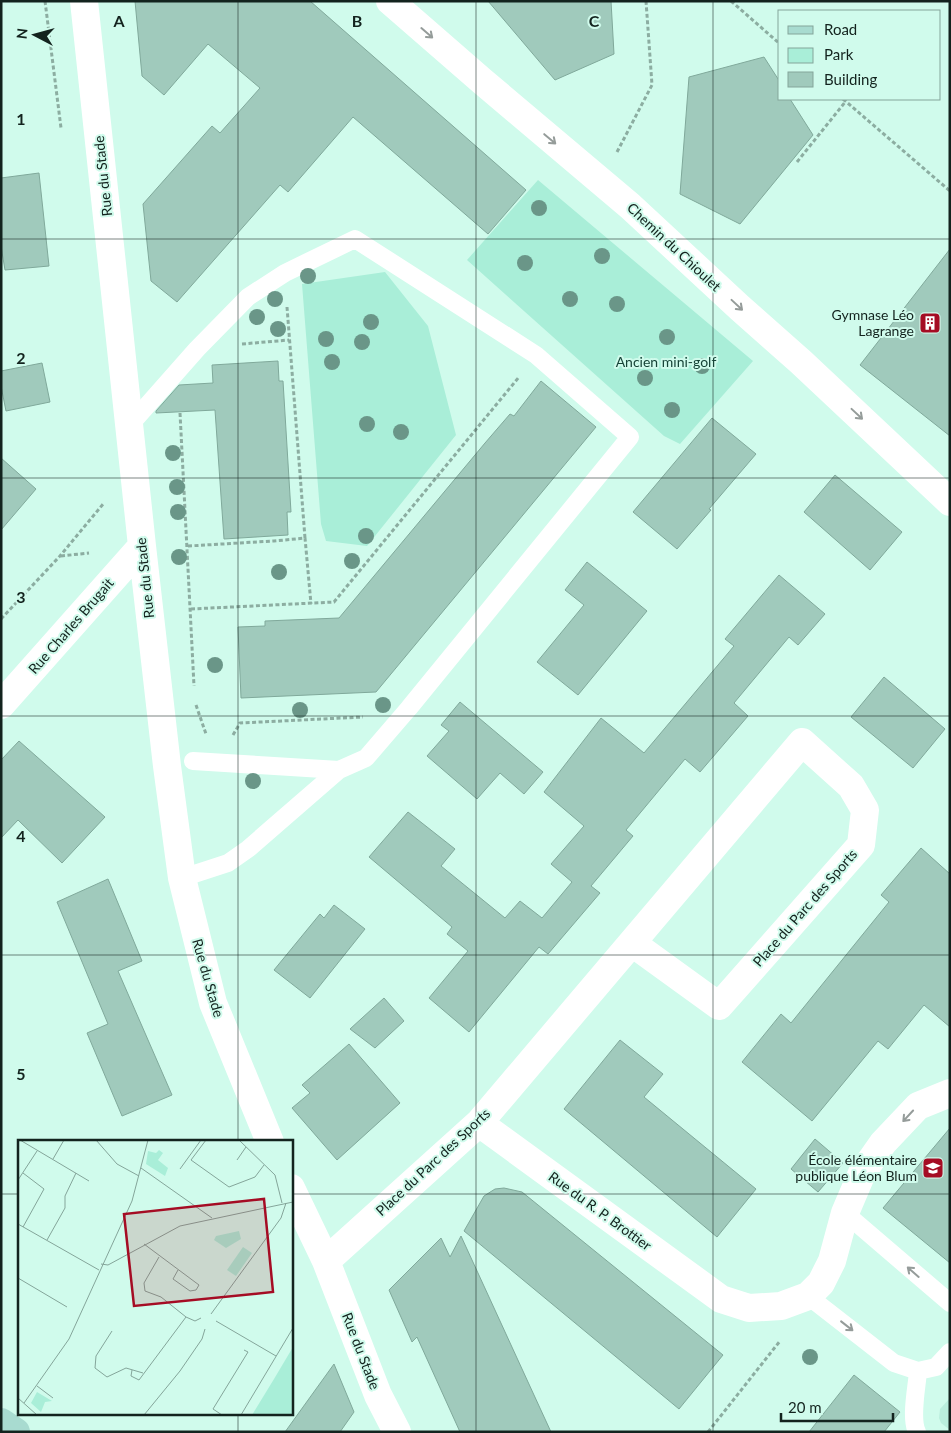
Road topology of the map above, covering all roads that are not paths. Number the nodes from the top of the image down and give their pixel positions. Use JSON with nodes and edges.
{"nodes":[{"id":1,"x":84,"y":1,"type":"edge"},
{"id":2,"x":390,"y":1,"type":"edge"},
{"id":3,"x":129,"y":426,"type":"junction"},
{"id":4,"x":950,"y":502,"type":"edge"},
{"id":5,"x":142,"y":546,"type":"junction"},
{"id":6,"x":1,"y":705,"type":"edge"},
{"id":7,"x":193,"y":761,"type":"dead end"},
{"id":8,"x":339,"y":770,"type":"junction"},
{"id":9,"x":182,"y":878,"type":"junction"},
{"id":10,"x":632,"y":943,"type":"junction"},
{"id":11,"x":950,"y":1093,"type":"edge"},
{"id":12,"x":479,"y":1123,"type":"junction"},
{"id":13,"x":269,"y":1140,"type":"edge"},
{"id":14,"x":292,"y":1190,"type":"edge"},
{"id":15,"x":845,"y":1213,"type":"junction"},
{"id":16,"x":326,"y":1261,"type":"junction"},
{"id":17,"x":808,"y":1296,"type":"junction"},
{"id":18,"x":950,"y":1303,"type":"edge"},
{"id":19,"x":950,"y":1352,"type":"edge"},
{"id":20,"x":918,"y":1371,"type":"junction"},
{"id":21,"x":398,"y":1432,"type":"edge"},
{"id":22,"x":917,"y":1432,"type":"edge"}],
"edges":[{"from":1,"to":3,"type":"street","name":"Rue du Stade"},
{"from":2,"to":4,"type":"street","name":"Chemin du Chioulet","one_way":true},
{"from":3,"to":5,"type":"street","name":"Rue du Stade"},
{"from":3,"to":8,"type":"lane"},
{"from":5,"to":6,"type":"street","name":"Rue Charles Brugait"},
{"from":5,"to":9,"type":"street","name":"Rue du Stade"},
{"from":7,"to":8,"type":"lane"},
{"from":8,"to":9,"type":"lane"},
{"from":9,"to":13,"type":"street","name":"Rue du Stade"},
{"from":10,"to":10,"type":"street","name":"Place du Parc des Sports"},
{"from":10,"to":12,"type":"street","name":"Place du Parc des Sports"},
{"from":11,"to":15,"type":"street","one_way":true},
{"from":12,"to":16,"type":"street","name":"Place du Parc des Sports"},
{"from":12,"to":17,"type":"street","name":"Rue du R. P. Brottier"},
{"from":14,"to":16,"type":"street","name":"Rue du Stade"},
{"from":15,"to":17,"type":"street"},
{"from":18,"to":15,"type":"lane","one_way":true},
{"from":16,"to":21,"type":"street","name":"Rue du Stade"},
{"from":17,"to":20,"type":"lane","one_way":true},
{"from":19,"to":20,"type":"lane"},
{"from":20,"to":22,"type":"lane"}]}
